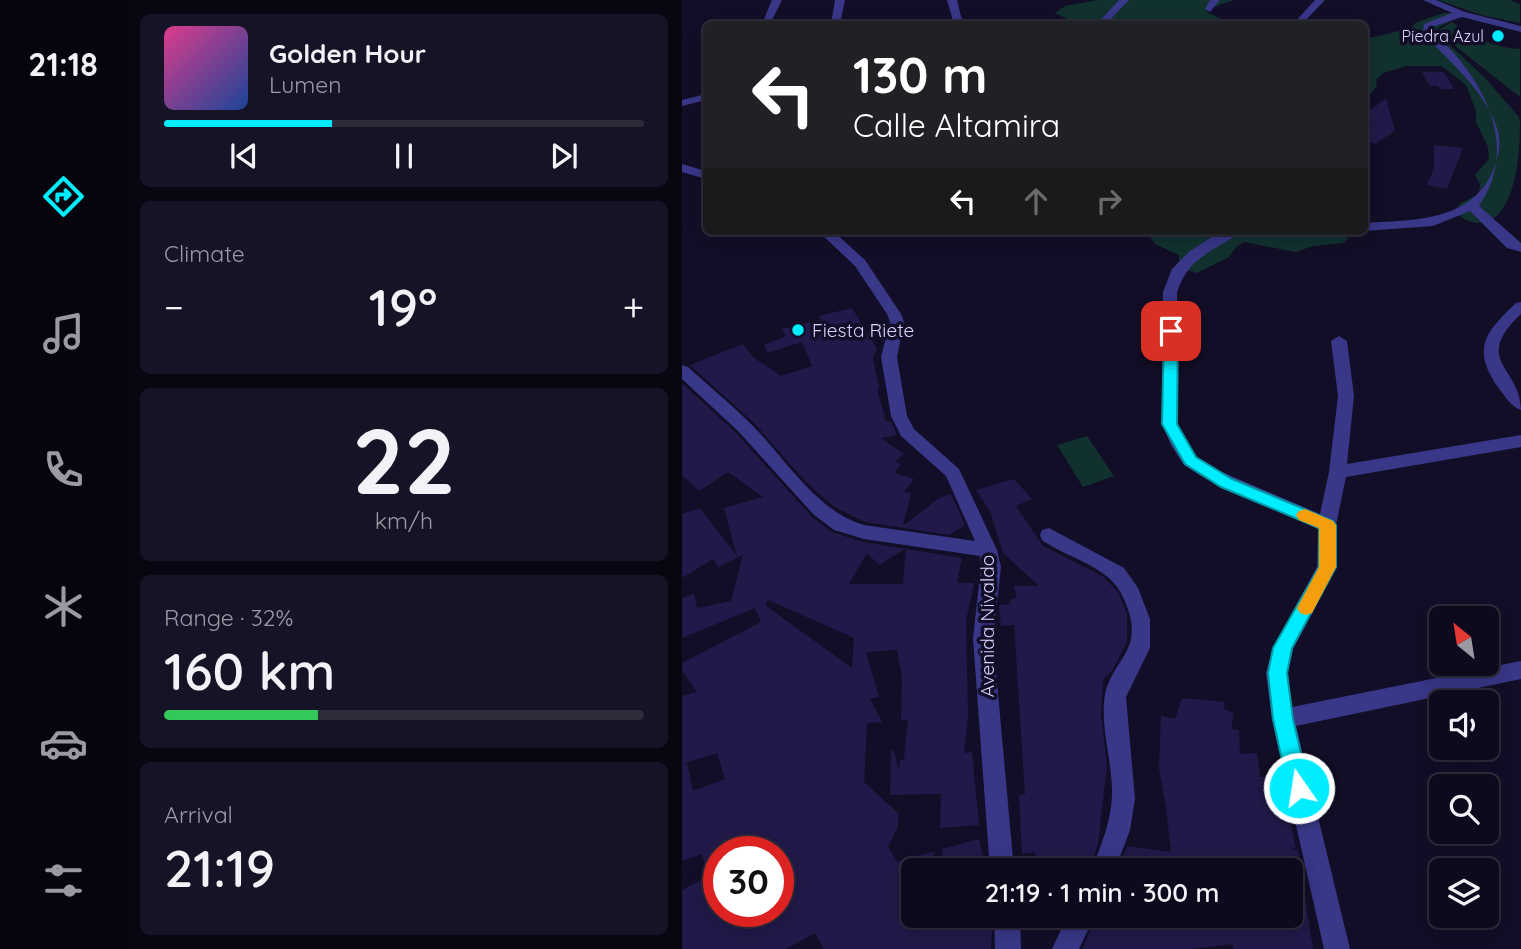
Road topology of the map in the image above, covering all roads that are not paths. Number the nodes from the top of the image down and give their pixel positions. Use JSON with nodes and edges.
{"nodes":[{"id":1,"x":777,"y":0,"type":"edge"},
{"id":2,"x":840,"y":0,"type":"edge"},
{"id":3,"x":952,"y":0,"type":"edge"},
{"id":4,"x":1124,"y":0,"type":"edge"},
{"id":5,"x":1320,"y":0,"type":"edge"},
{"id":6,"x":1428,"y":0,"type":"edge"},
{"id":7,"x":1462,"y":14,"type":"junction"},
{"id":8,"x":767,"y":21,"type":"edge"},
{"id":9,"x":836,"y":21,"type":"edge"},
{"id":10,"x":958,"y":21,"type":"edge"},
{"id":11,"x":1104,"y":21,"type":"edge"},
{"id":12,"x":1300,"y":21,"type":"edge"},
{"id":13,"x":1520,"y":29,"type":"edge"},
{"id":14,"x":703,"y":98,"type":"edge"},
{"id":15,"x":682,"y":103,"type":"edge"},
{"id":16,"x":682,"y":168,"type":"edge"},
{"id":17,"x":703,"y":174,"type":"edge"},
{"id":18,"x":1472,"y":206,"type":"junction"},
{"id":19,"x":1368,"y":227,"type":"edge"},
{"id":20,"x":829,"y":235,"type":"edge"},
{"id":21,"x":1224,"y":235,"type":"edge"},
{"id":22,"x":1516,"y":247,"type":"edge"},
{"id":23,"x":1520,"y":260,"type":"edge"},
{"id":24,"x":1520,"y":306,"type":"edge"},
{"id":25,"x":1339,"y":341,"type":"dead end"},
{"id":26,"x":682,"y":370,"type":"edge"},
{"id":27,"x":1520,"y":405,"type":"edge"},
{"id":28,"x":1520,"y":441,"type":"edge"},
{"id":29,"x":1338,"y":472,"type":"junction"},
{"id":30,"x":1327,"y":525,"type":"junction"},
{"id":31,"x":1049,"y":535,"type":"dead end"},
{"id":32,"x":988,"y":550,"type":"junction"},
{"id":33,"x":1520,"y":670,"type":"edge"},
{"id":34,"x":1283,"y":719,"type":"junction"},
{"id":35,"x":1001,"y":858,"type":"edge"},
{"id":36,"x":1108,"y":858,"type":"edge"},
{"id":37,"x":1008,"y":928,"type":"edge"},
{"id":38,"x":1076,"y":928,"type":"edge"},
{"id":39,"x":1008,"y":949,"type":"edge"},
{"id":40,"x":1065,"y":949,"type":"edge"},
{"id":41,"x":1337,"y":949,"type":"edge"}],
"edges":[{"from":1,"to":8,"type":"street"},
{"from":2,"to":9,"type":"street"},
{"from":3,"to":10,"type":"street"},
{"from":4,"to":11,"type":"street"},
{"from":5,"to":12,"type":"street"},
{"from":6,"to":7,"type":"street"},
{"from":7,"to":13,"type":"street"},
{"from":7,"to":18,"type":"street"},
{"from":14,"to":15,"type":"street"},
{"from":16,"to":17,"type":"street"},
{"from":18,"to":19,"type":"street"},
{"from":18,"to":22,"type":"street"},
{"from":20,"to":32,"type":"street","name":"Avenida Nivaldo"},
{"from":21,"to":30,"type":"street"},
{"from":22,"to":23,"type":"street"},
{"from":24,"to":27,"type":"street"},
{"from":25,"to":29,"type":"street"},
{"from":26,"to":32,"type":"street"},
{"from":28,"to":29,"type":"street"},
{"from":29,"to":30,"type":"street"},
{"from":30,"to":34,"type":"street"},
{"from":31,"to":36,"type":"street"},
{"from":32,"to":35,"type":"street","name":"Avenida Nivaldo"},
{"from":33,"to":34,"type":"street"},
{"from":34,"to":41,"type":"street"},
{"from":37,"to":39,"type":"street"},
{"from":38,"to":40,"type":"street"}]}
